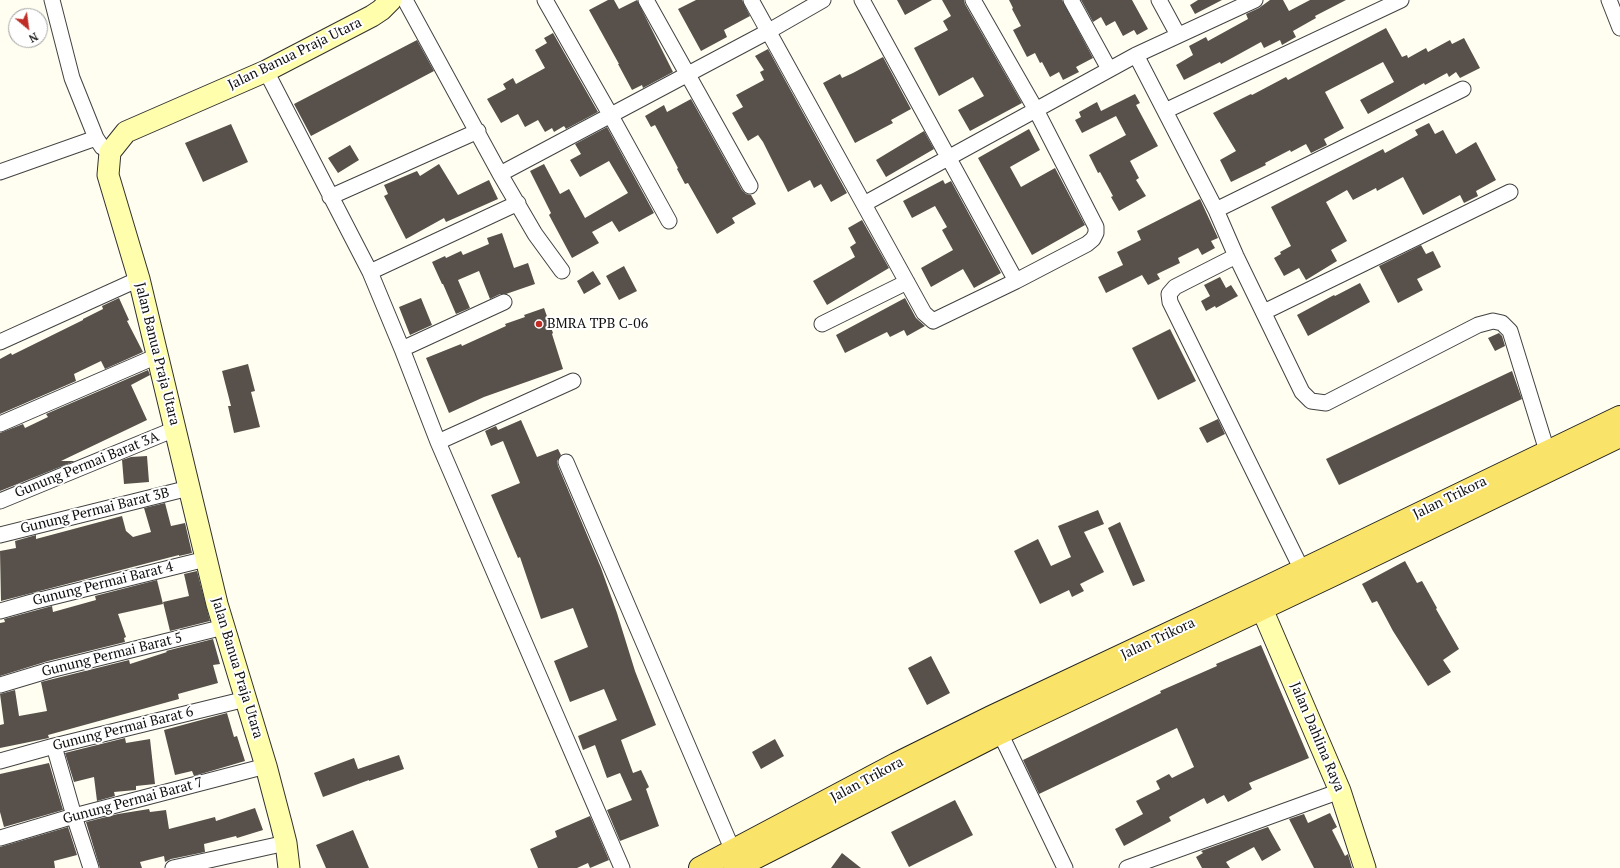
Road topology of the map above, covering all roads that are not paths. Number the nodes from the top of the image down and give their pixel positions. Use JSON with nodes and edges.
{"nodes":[{"id":1,"x":52,"y":0,"type":"edge"},
{"id":2,"x":391,"y":0,"type":"edge"},
{"id":3,"x":405,"y":0,"type":"edge"},
{"id":4,"x":546,"y":0,"type":"edge"},
{"id":5,"x":646,"y":0,"type":"edge"},
{"id":6,"x":752,"y":0,"type":"edge"},
{"id":7,"x":823,"y":0,"type":"edge"},
{"id":8,"x":862,"y":0,"type":"edge"},
{"id":9,"x":973,"y":0,"type":"edge"},
{"id":10,"x":1071,"y":0,"type":"edge"},
{"id":11,"x":1159,"y":0,"type":"edge"},
{"id":12,"x":1255,"y":0,"type":"edge"},
{"id":13,"x":1401,"y":0,"type":"edge"},
{"id":14,"x":1609,"y":0,"type":"edge"},
{"id":15,"x":1620,"y":28,"type":"edge"},
{"id":16,"x":770,"y":31,"type":"junction"},
{"id":17,"x":1178,"y":36,"type":"junction"},
{"id":18,"x":1136,"y":55,"type":"junction"},
{"id":19,"x":1110,"y":69,"type":"junction"},
{"id":20,"x":266,"y":71,"type":"junction"},
{"id":21,"x":688,"y":75,"type":"junction"},
{"id":22,"x":1463,"y":89,"type":"dead end"},
{"id":23,"x":1036,"y":110,"type":"junction"},
{"id":24,"x":1165,"y":111,"type":"junction"},
{"id":25,"x":611,"y":116,"type":"junction"},
{"id":26,"x":478,"y":131,"type":"junction"},
{"id":27,"x":103,"y":145,"type":"junction"},
{"id":28,"x":949,"y":157,"type":"junction"},
{"id":29,"x":0,"y":172,"type":"edge"},
{"id":30,"x":500,"y":174,"type":"junction"},
{"id":31,"x":750,"y":186,"type":"dead end"},
{"id":32,"x":1510,"y":192,"type":"dead end"},
{"id":33,"x":330,"y":197,"type":"junction"},
{"id":34,"x":518,"y":203,"type":"junction"},
{"id":35,"x":864,"y":204,"type":"junction"},
{"id":36,"x":1216,"y":210,"type":"junction"},
{"id":37,"x":669,"y":222,"type":"dead end"},
{"id":38,"x":1236,"y":256,"type":"junction"},
{"id":39,"x":562,"y":271,"type":"dead end"},
{"id":40,"x":370,"y":272,"type":"junction"},
{"id":41,"x":139,"y":279,"type":"junction"},
{"id":42,"x":1016,"y":281,"type":"junction"},
{"id":43,"x":907,"y":282,"type":"junction"},
{"id":44,"x":504,"y":302,"type":"dead end"},
{"id":45,"x":1264,"y":312,"type":"junction"},
{"id":46,"x":822,"y":324,"type":"dead end"},
{"id":47,"x":0,"y":342,"type":"edge"},
{"id":48,"x":402,"y":349,"type":"junction"},
{"id":49,"x":157,"y":356,"type":"junction"},
{"id":50,"x":573,"y":381,"type":"dead end"},
{"id":51,"x":1620,"y":417,"type":"edge"},
{"id":52,"x":0,"y":424,"type":"edge"},
{"id":53,"x":175,"y":429,"type":"junction"},
{"id":54,"x":1620,"y":436,"type":"edge"},
{"id":55,"x":438,"y":442,"type":"junction"},
{"id":56,"x":1547,"y":451,"type":"junction"},
{"id":57,"x":566,"y":462,"type":"dead end"},
{"id":58,"x":189,"y":488,"type":"junction"},
{"id":59,"x":0,"y":501,"type":"edge"},
{"id":60,"x":0,"y":535,"type":"edge"},
{"id":61,"x":206,"y":559,"type":"junction"},
{"id":62,"x":1302,"y":570,"type":"junction"},
{"id":63,"x":1262,"y":609,"type":"junction"},
{"id":64,"x":0,"y":611,"type":"edge"},
{"id":65,"x":224,"y":627,"type":"junction"},
{"id":66,"x":0,"y":685,"type":"edge"},
{"id":67,"x":246,"y":698,"type":"junction"},
{"id":68,"x":996,"y":725,"type":"junction"},
{"id":69,"x":54,"y":746,"type":"junction"},
{"id":70,"x":0,"y":761,"type":"edge"},
{"id":71,"x":266,"y":766,"type":"junction"},
{"id":72,"x":1340,"y":791,"type":"junction"},
{"id":73,"x":74,"y":816,"type":"junction"},
{"id":74,"x":0,"y":838,"type":"edge"},
{"id":75,"x":286,"y":843,"type":"junction"},
{"id":76,"x":734,"y":859,"type":"edge"},
{"id":77,"x":91,"y":868,"type":"edge"},
{"id":78,"x":174,"y":868,"type":"edge"},
{"id":79,"x":290,"y":868,"type":"edge"},
{"id":80,"x":622,"y":868,"type":"edge"},
{"id":81,"x":700,"y":868,"type":"edge"},
{"id":82,"x":1065,"y":868,"type":"edge"},
{"id":83,"x":1127,"y":868,"type":"edge"},
{"id":84,"x":1365,"y":868,"type":"edge"}],
"edges":[{"from":1,"to":27,"type":"street"},
{"from":2,"to":20,"type":"street","name":"Jalan Banua Praja Utara"},
{"from":3,"to":26,"type":"street"},
{"from":4,"to":25,"type":"street"},
{"from":5,"to":21,"type":"street"},
{"from":6,"to":16,"type":"street"},
{"from":7,"to":16,"type":"street"},
{"from":8,"to":28,"type":"street"},
{"from":9,"to":23,"type":"street"},
{"from":10,"to":19,"type":"street"},
{"from":11,"to":17,"type":"street"},
{"from":12,"to":17,"type":"street"},
{"from":13,"to":24,"type":"street"},
{"from":14,"to":15,"type":"street"},
{"from":16,"to":21,"type":"street"},
{"from":16,"to":35,"type":"street"},
{"from":17,"to":18,"type":"street"},
{"from":18,"to":19,"type":"street"},
{"from":18,"to":24,"type":"street"},
{"from":19,"to":23,"type":"street"},
{"from":20,"to":27,"type":"street","name":"Jalan Banua Praja Utara"},
{"from":20,"to":33,"type":"street"},
{"from":21,"to":25,"type":"street"},
{"from":21,"to":31,"type":"street"},
{"from":22,"to":36,"type":"street"},
{"from":23,"to":28,"type":"street"},
{"from":23,"to":42,"type":"street"},
{"from":24,"to":36,"type":"street"},
{"from":25,"to":30,"type":"street"},
{"from":25,"to":37,"type":"street"},
{"from":26,"to":30,"type":"street"},
{"from":26,"to":33,"type":"street"},
{"from":27,"to":29,"type":"street"},
{"from":27,"to":41,"type":"street","name":"Jalan Banua Praja Utara"},
{"from":28,"to":35,"type":"street"},
{"from":28,"to":42,"type":"street"},
{"from":30,"to":34,"type":"street"},
{"from":32,"to":45,"type":"street"},
{"from":33,"to":40,"type":"street"},
{"from":34,"to":39,"type":"street"},
{"from":34,"to":40,"type":"street"},
{"from":35,"to":43,"type":"street"},
{"from":36,"to":38,"type":"street"},
{"from":38,"to":45,"type":"street"},
{"from":38,"to":62,"type":"street"},
{"from":40,"to":48,"type":"street"},
{"from":41,"to":47,"type":"street"},
{"from":41,"to":49,"type":"street","name":"Jalan Banua Praja Utara"},
{"from":42,"to":43,"type":"street"},
{"from":43,"to":46,"type":"street"},
{"from":44,"to":48,"type":"street"},
{"from":45,"to":56,"type":"street"},
{"from":48,"to":55,"type":"street"},
{"from":49,"to":52,"type":"street"},
{"from":49,"to":53,"type":"street","name":"Jalan Banua Praja Utara"},
{"from":50,"to":55,"type":"street"},
{"from":51,"to":56,"type":"main road","name":"Jalan Trikora"},
{"from":53,"to":58,"type":"street","name":"Jalan Banua Praja Utara"},
{"from":53,"to":59,"type":"street","name":"Gunung Permai Barat 3A"},
{"from":54,"to":63,"type":"main road","name":"Jalan Trikora"},
{"from":55,"to":80,"type":"street"},
{"from":56,"to":62,"type":"main road","name":"Jalan Trikora"},
{"from":57,"to":76,"type":"street"},
{"from":58,"to":60,"type":"street","name":"Gunung Permai Barat 3B"},
{"from":58,"to":61,"type":"street","name":"Jalan Banua Praja Utara"},
{"from":61,"to":64,"type":"street","name":"Gunung Permai Barat 4"},
{"from":61,"to":65,"type":"street","name":"Jalan Banua Praja Utara"},
{"from":62,"to":68,"type":"main road","name":"Jalan Trikora"},
{"from":63,"to":68,"type":"main road","name":"Jalan Trikora"},
{"from":63,"to":72,"type":"street","name":"Jalan Dahlina Raya"},
{"from":65,"to":66,"type":"street","name":"Gunung Permai Barat 5"},
{"from":65,"to":67,"type":"street","name":"Jalan Banua Praja Utara"},
{"from":67,"to":69,"type":"street","name":"Gunung Permai Barat 6"},
{"from":67,"to":71,"type":"street","name":"Jalan Banua Praja Utara"},
{"from":68,"to":76,"type":"main road","name":"Jalan Trikora"},
{"from":68,"to":82,"type":"street"},
{"from":69,"to":70,"type":"street","name":"Gunung Permai Barat 6"},
{"from":69,"to":73,"type":"street"},
{"from":71,"to":73,"type":"street","name":"Gunung Permai Barat 7"},
{"from":71,"to":75,"type":"street","name":"Jalan Banua Praja Utara"},
{"from":72,"to":83,"type":"street"},
{"from":72,"to":84,"type":"street","name":"Jalan Dahlina Raya"},
{"from":73,"to":74,"type":"street","name":"Gunung Permai Barat 7"},
{"from":73,"to":77,"type":"street"},
{"from":75,"to":78,"type":"street"},
{"from":75,"to":79,"type":"street","name":"Jalan Banua Praja Utara"},
{"from":76,"to":81,"type":"main road","name":"Jalan Trikora"}]}
